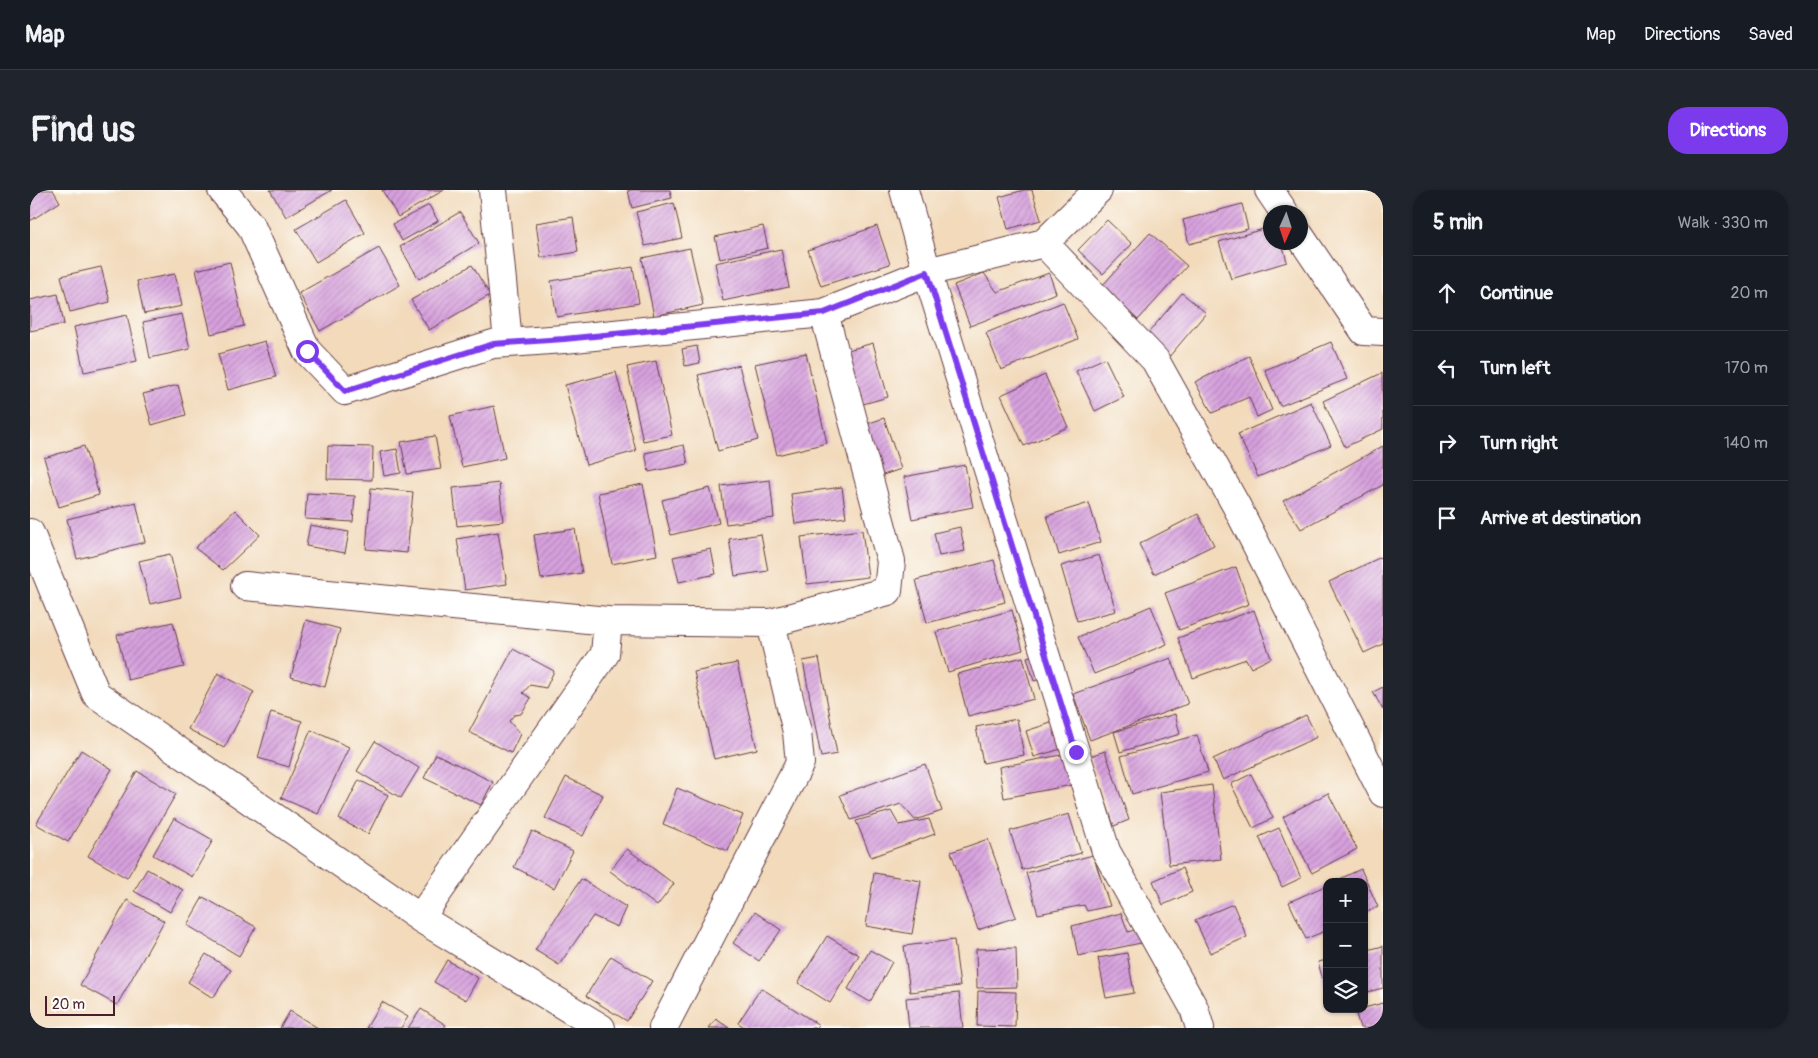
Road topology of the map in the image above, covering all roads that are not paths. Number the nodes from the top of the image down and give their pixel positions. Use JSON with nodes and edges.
{"nodes":[{"id":1,"x":222,"y":190,"type":"edge"},
{"id":2,"x":493,"y":190,"type":"edge"},
{"id":3,"x":904,"y":190,"type":"edge"},
{"id":4,"x":1098,"y":190,"type":"edge"},
{"id":5,"x":1269,"y":190,"type":"edge"},
{"id":6,"x":1279,"y":205,"type":"edge"},
{"id":7,"x":1044,"y":243,"type":"junction"},
{"id":8,"x":1308,"y":248,"type":"edge"},
{"id":9,"x":927,"y":272,"type":"junction"},
{"id":10,"x":824,"y":313,"type":"junction"},
{"id":11,"x":1383,"y":332,"type":"edge"},
{"id":12,"x":508,"y":342,"type":"junction"},
{"id":13,"x":30,"y":533,"type":"edge"},
{"id":14,"x":245,"y":586,"type":"dead end"},
{"id":15,"x":608,"y":621,"type":"junction"},
{"id":16,"x":771,"y":623,"type":"junction"},
{"id":17,"x":1383,"y":793,"type":"edge"},
{"id":18,"x":420,"y":918,"type":"junction"},
{"id":19,"x":601,"y":1028,"type":"edge"},
{"id":20,"x":663,"y":1028,"type":"edge"},
{"id":21,"x":1200,"y":1028,"type":"edge"}],
"edges":[{"from":1,"to":12,"type":"street"},
{"from":2,"to":12,"type":"street"},
{"from":3,"to":9,"type":"street"},
{"from":4,"to":7,"type":"street"},
{"from":5,"to":6,"type":"street"},
{"from":7,"to":9,"type":"street"},
{"from":7,"to":17,"type":"street"},
{"from":8,"to":11,"type":"street"},
{"from":9,"to":10,"type":"street"},
{"from":9,"to":21,"type":"street"},
{"from":10,"to":12,"type":"street"},
{"from":10,"to":16,"type":"street"},
{"from":13,"to":18,"type":"street"},
{"from":14,"to":15,"type":"street"},
{"from":15,"to":16,"type":"street"},
{"from":15,"to":18,"type":"street"},
{"from":16,"to":20,"type":"street"},
{"from":18,"to":19,"type":"street"}]}
